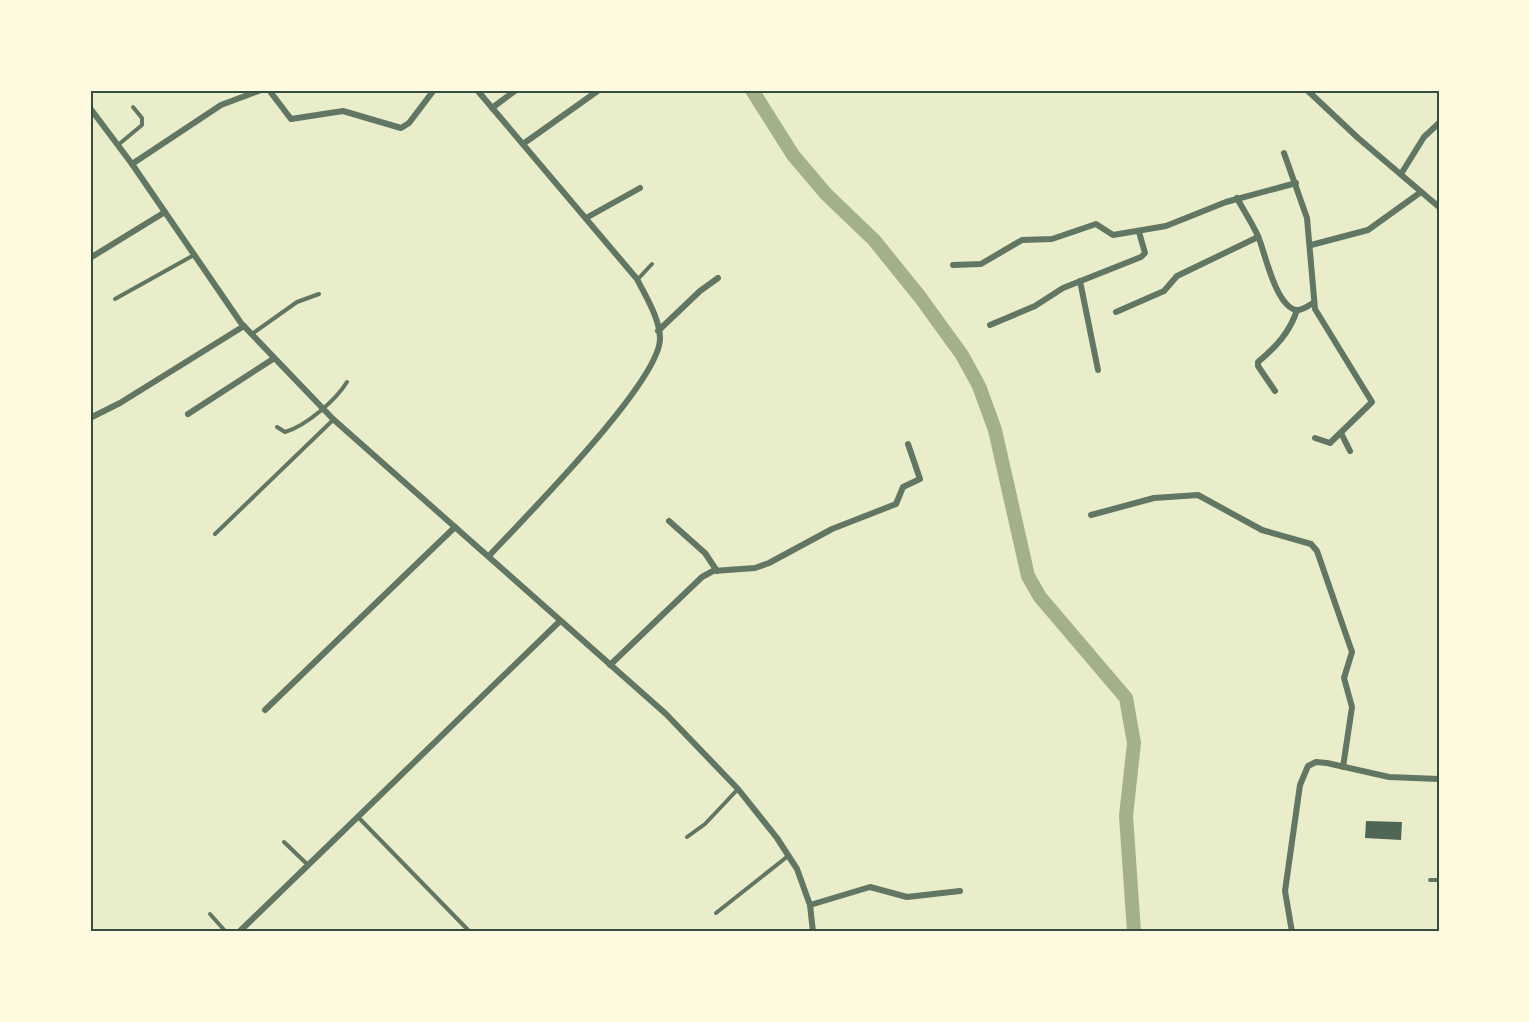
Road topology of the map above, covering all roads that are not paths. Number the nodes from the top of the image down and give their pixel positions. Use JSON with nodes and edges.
{"nodes":[{"id":1,"x":261,"y":90,"type":"edge"},
{"id":2,"x":269,"y":90,"type":"edge"},
{"id":3,"x":434,"y":90,"type":"edge"},
{"id":4,"x":477,"y":90,"type":"edge"},
{"id":5,"x":516,"y":90,"type":"edge"},
{"id":6,"x":598,"y":90,"type":"edge"},
{"id":7,"x":1307,"y":90,"type":"edge"},
{"id":8,"x":133,"y":107,"type":"dead end"},
{"id":9,"x":90,"y":108,"type":"edge"},
{"id":10,"x":492,"y":108,"type":"junction"},
{"id":11,"x":1439,"y":123,"type":"edge"},
{"id":12,"x":523,"y":144,"type":"junction"},
{"id":13,"x":118,"y":145,"type":"junction"},
{"id":14,"x":1284,"y":153,"type":"dead end"},
{"id":15,"x":132,"y":164,"type":"junction"},
{"id":16,"x":1401,"y":174,"type":"junction"},
{"id":17,"x":1296,"y":183,"type":"junction"},
{"id":18,"x":640,"y":188,"type":"dead end"},
{"id":19,"x":1421,"y":192,"type":"junction"},
{"id":20,"x":1237,"y":198,"type":"junction"},
{"id":21,"x":1439,"y":207,"type":"edge"},
{"id":22,"x":165,"y":213,"type":"junction"},
{"id":23,"x":586,"y":218,"type":"junction"},
{"id":24,"x":1139,"y":232,"type":"junction"},
{"id":25,"x":1258,"y":237,"type":"junction"},
{"id":26,"x":1311,"y":245,"type":"junction"},
{"id":27,"x":194,"y":255,"type":"junction"},
{"id":28,"x":90,"y":258,"type":"edge"},
{"id":29,"x":652,"y":264,"type":"dead end"},
{"id":30,"x":953,"y":266,"type":"dead end"},
{"id":31,"x":718,"y":278,"type":"dead end"},
{"id":32,"x":637,"y":279,"type":"junction"},
{"id":33,"x":1080,"y":281,"type":"junction"},
{"id":34,"x":320,"y":294,"type":"dead end"},
{"id":35,"x":115,"y":299,"type":"dead end"},
{"id":36,"x":1313,"y":303,"type":"junction"},
{"id":37,"x":1297,"y":310,"type":"junction"},
{"id":38,"x":1116,"y":312,"type":"dead end"},
{"id":39,"x":990,"y":324,"type":"dead end"},
{"id":40,"x":244,"y":326,"type":"junction"},
{"id":41,"x":658,"y":331,"type":"junction"},
{"id":42,"x":252,"y":335,"type":"junction"},
{"id":43,"x":273,"y":358,"type":"junction"},
{"id":44,"x":1098,"y":370,"type":"dead end"},
{"id":45,"x":347,"y":382,"type":"dead end"},
{"id":46,"x":1275,"y":391,"type":"dead end"},
{"id":47,"x":322,"y":408,"type":"junction"},
{"id":48,"x":188,"y":414,"type":"dead end"},
{"id":49,"x":90,"y":418,"type":"edge"},
{"id":50,"x":333,"y":419,"type":"junction"},
{"id":51,"x":277,"y":427,"type":"dead end"},
{"id":52,"x":1341,"y":433,"type":"junction"},
{"id":53,"x":1315,"y":438,"type":"dead end"},
{"id":54,"x":908,"y":444,"type":"dead end"},
{"id":55,"x":1350,"y":451,"type":"dead end"},
{"id":56,"x":1091,"y":515,"type":"dead end"},
{"id":57,"x":669,"y":521,"type":"dead end"},
{"id":58,"x":455,"y":527,"type":"junction"},
{"id":59,"x":215,"y":534,"type":"dead end"},
{"id":60,"x":489,"y":556,"type":"junction"},
{"id":61,"x":717,"y":571,"type":"junction"},
{"id":62,"x":560,"y":621,"type":"junction"},
{"id":63,"x":610,"y":665,"type":"junction"},
{"id":64,"x":265,"y":710,"type":"dead end"},
{"id":65,"x":1343,"y":767,"type":"junction"},
{"id":66,"x":1439,"y":779,"type":"edge"},
{"id":67,"x":738,"y":789,"type":"junction"},
{"id":68,"x":358,"y":816,"type":"junction"},
{"id":69,"x":687,"y":837,"type":"dead end"},
{"id":70,"x":284,"y":842,"type":"dead end"},
{"id":71,"x":788,"y":855,"type":"junction"},
{"id":72,"x":309,"y":865,"type":"junction"},
{"id":73,"x":1430,"y":880,"type":"dead end"},
{"id":74,"x":1439,"y":880,"type":"edge"},
{"id":75,"x":960,"y":891,"type":"dead end"},
{"id":76,"x":810,"y":905,"type":"junction"},
{"id":77,"x":716,"y":913,"type":"dead end"},
{"id":78,"x":210,"y":914,"type":"dead end"},
{"id":79,"x":226,"y":932,"type":"edge"},
{"id":80,"x":239,"y":932,"type":"edge"},
{"id":81,"x":470,"y":932,"type":"edge"},
{"id":82,"x":813,"y":932,"type":"edge"},
{"id":83,"x":1292,"y":932,"type":"edge"}],
"edges":[{"from":1,"to":15,"type":"street"},
{"from":2,"to":3,"type":"street"},
{"from":4,"to":10,"type":"street"},
{"from":5,"to":10,"type":"street"},
{"from":6,"to":12,"type":"street"},
{"from":7,"to":16,"type":"street"},
{"from":8,"to":13,"type":"lane"},
{"from":9,"to":13,"type":"street"},
{"from":10,"to":12,"type":"street"},
{"from":11,"to":16,"type":"street"},
{"from":12,"to":23,"type":"street"},
{"from":13,"to":15,"type":"street"},
{"from":14,"to":17,"type":"street"},
{"from":15,"to":22,"type":"street"},
{"from":16,"to":19,"type":"street"},
{"from":17,"to":20,"type":"street"},
{"from":17,"to":26,"type":"street"},
{"from":18,"to":23,"type":"street"},
{"from":19,"to":21,"type":"street"},
{"from":19,"to":26,"type":"street"},
{"from":20,"to":24,"type":"street"},
{"from":20,"to":25,"type":"street"},
{"from":22,"to":27,"type":"street"},
{"from":22,"to":28,"type":"street"},
{"from":23,"to":32,"type":"street"},
{"from":24,"to":30,"type":"street"},
{"from":24,"to":33,"type":"street"},
{"from":25,"to":37,"type":"street"},
{"from":25,"to":38,"type":"street"},
{"from":26,"to":36,"type":"street"},
{"from":27,"to":35,"type":"lane"},
{"from":27,"to":40,"type":"street"},
{"from":29,"to":32,"type":"lane"},
{"from":31,"to":41,"type":"street"},
{"from":32,"to":41,"type":"street"},
{"from":33,"to":39,"type":"street"},
{"from":33,"to":44,"type":"street"},
{"from":34,"to":42,"type":"lane"},
{"from":36,"to":37,"type":"street"},
{"from":36,"to":52,"type":"street"},
{"from":37,"to":46,"type":"street"},
{"from":40,"to":42,"type":"street"},
{"from":40,"to":49,"type":"street"},
{"from":41,"to":60,"type":"street"},
{"from":42,"to":43,"type":"street"},
{"from":43,"to":47,"type":"street"},
{"from":43,"to":48,"type":"street"},
{"from":45,"to":47,"type":"lane"},
{"from":47,"to":50,"type":"street"},
{"from":47,"to":51,"type":"lane"},
{"from":50,"to":58,"type":"street"},
{"from":50,"to":59,"type":"lane"},
{"from":52,"to":53,"type":"street"},
{"from":52,"to":55,"type":"street"},
{"from":54,"to":61,"type":"street"},
{"from":56,"to":65,"type":"street"},
{"from":57,"to":61,"type":"street"},
{"from":58,"to":60,"type":"street"},
{"from":58,"to":64,"type":"street"},
{"from":60,"to":62,"type":"street"},
{"from":61,"to":63,"type":"street"},
{"from":62,"to":63,"type":"street"},
{"from":62,"to":68,"type":"street"},
{"from":63,"to":67,"type":"street"},
{"from":65,"to":66,"type":"street"},
{"from":65,"to":83,"type":"street"},
{"from":67,"to":69,"type":"lane"},
{"from":67,"to":71,"type":"street"},
{"from":68,"to":72,"type":"street"},
{"from":68,"to":81,"type":"lane"},
{"from":70,"to":72,"type":"lane"},
{"from":71,"to":76,"type":"street"},
{"from":71,"to":77,"type":"lane"},
{"from":72,"to":80,"type":"street"},
{"from":73,"to":74,"type":"lane"},
{"from":75,"to":76,"type":"street"},
{"from":76,"to":82,"type":"street"},
{"from":78,"to":79,"type":"lane"}]}
